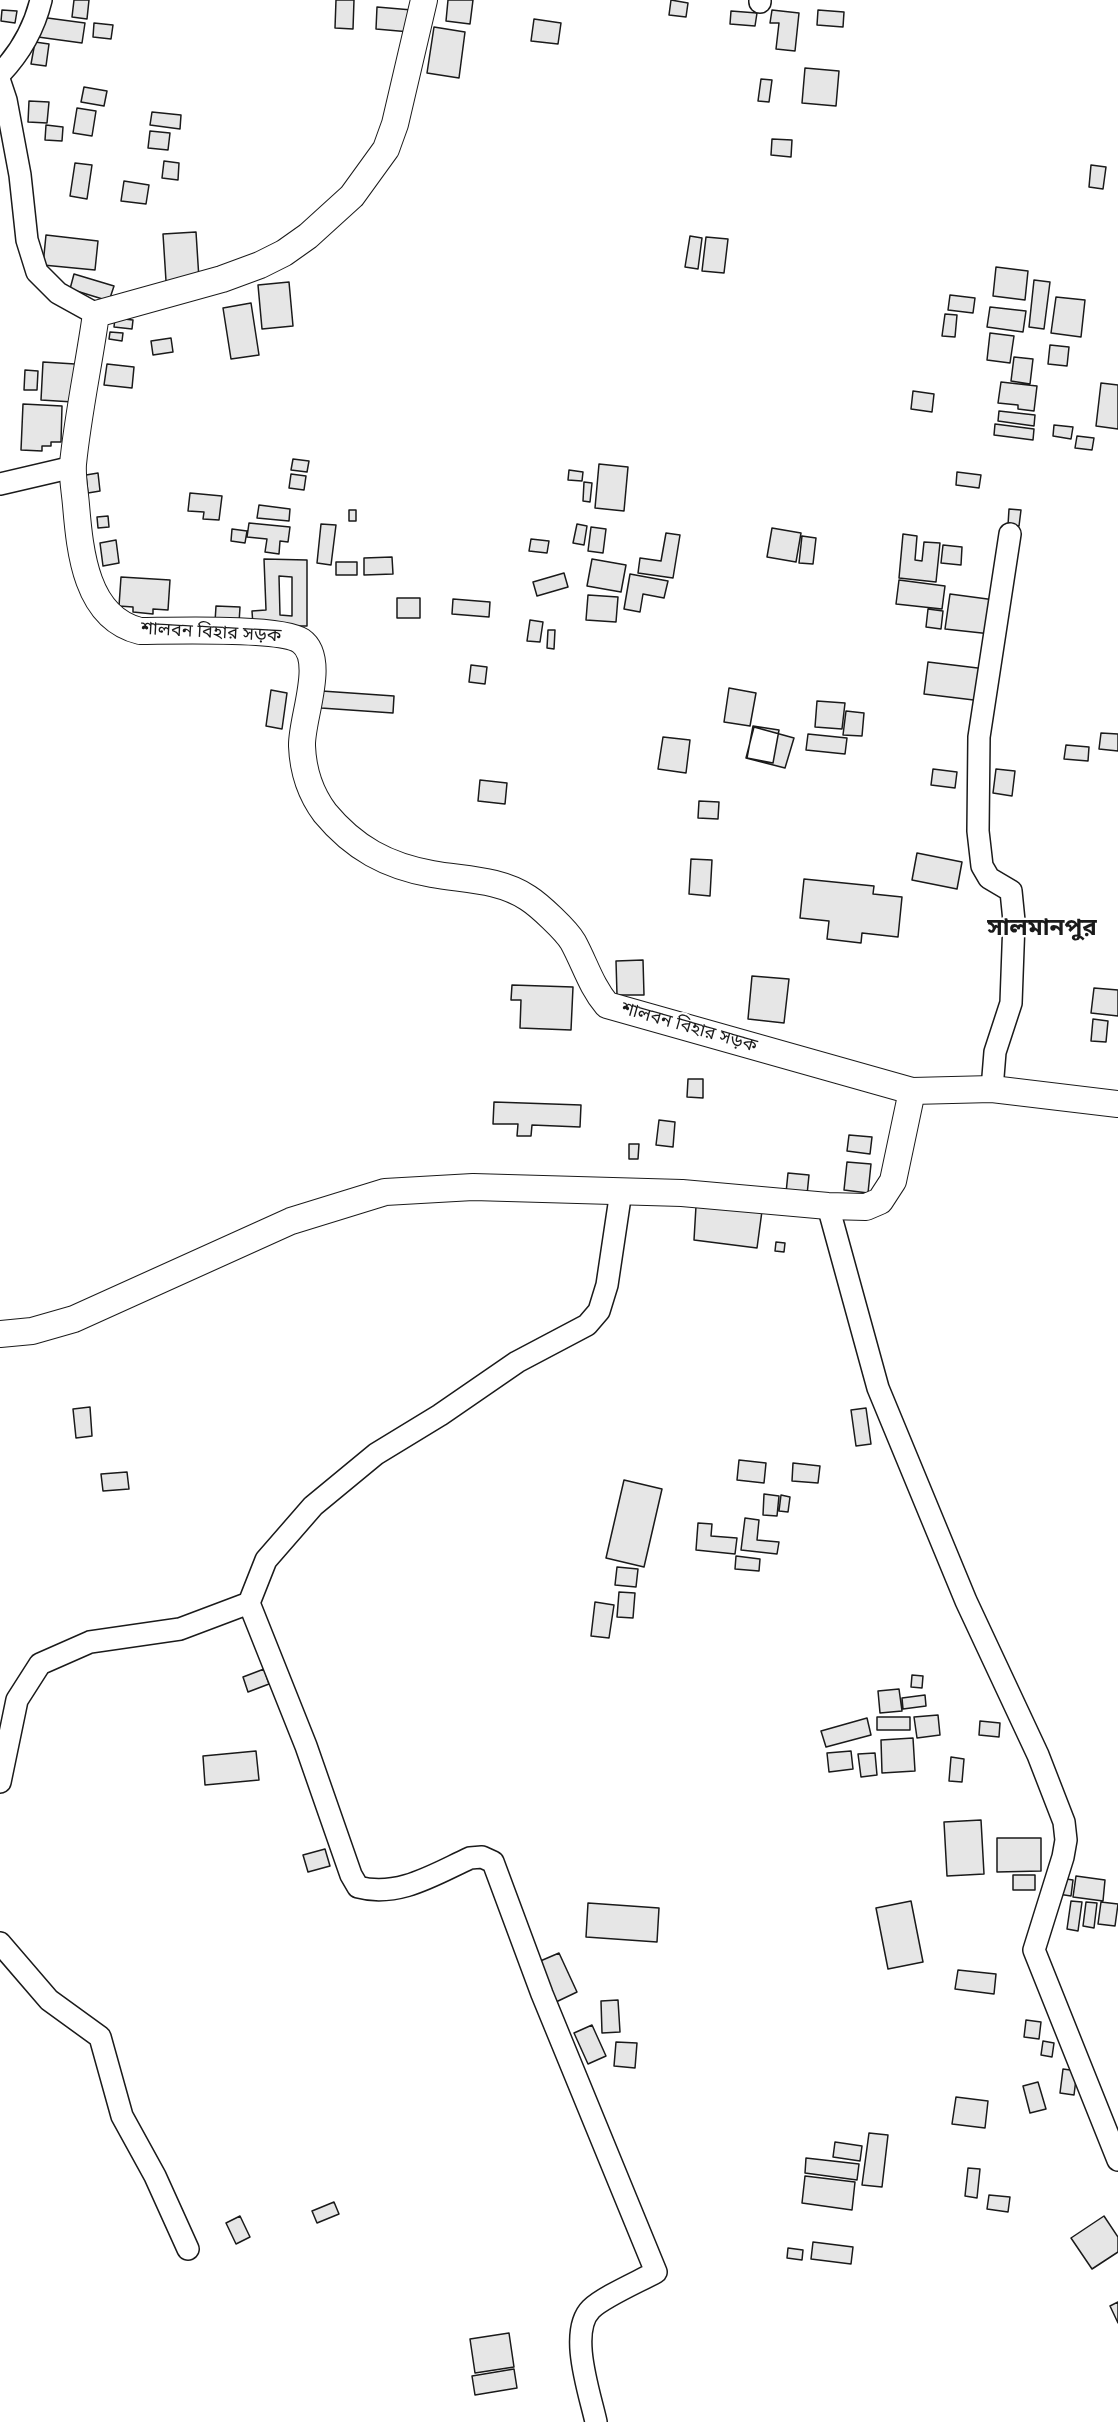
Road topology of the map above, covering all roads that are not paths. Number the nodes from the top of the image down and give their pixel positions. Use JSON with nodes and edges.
{"nodes":[{"id":1,"x":40,"y":0,"type":"edge"},
{"id":2,"x":424,"y":0,"type":"edge"},
{"id":3,"x":0,"y":74,"type":"edge"},
{"id":4,"x":0,"y":82,"type":"edge"},
{"id":5,"x":96,"y":314,"type":"junction"},
{"id":6,"x":73,"y":467,"type":"junction"},
{"id":7,"x":0,"y":484,"type":"edge"},
{"id":8,"x":1010,"y":534,"type":"dead end"},
{"id":9,"x":992,"y":1089,"type":"junction"},
{"id":10,"x":912,"y":1091,"type":"junction"},
{"id":11,"x":1118,"y":1104,"type":"edge"},
{"id":12,"x":621,"y":1191,"type":"junction"},
{"id":13,"x":828,"y":1206,"type":"junction"},
{"id":14,"x":0,"y":1335,"type":"edge"},
{"id":15,"x":249,"y":1604,"type":"junction"},
{"id":16,"x":0,"y":1782,"type":"edge"},
{"id":17,"x":0,"y":1943,"type":"edge"},
{"id":18,"x":1118,"y":2160,"type":"edge"},
{"id":19,"x":188,"y":2249,"type":"dead end"},
{"id":20,"x":596,"y":2422,"type":"edge"}],
"edges":[{"from":1,"to":3,"type":"street"},
{"from":2,"to":5,"type":"main road"},
{"from":4,"to":5,"type":"street"},
{"from":5,"to":6,"type":"main road","name":"শালবন বিহার সড়ক"},
{"from":6,"to":7,"type":"street"},
{"from":6,"to":10,"type":"main road","name":"শালবন বিহার সড়ক"},
{"from":8,"to":9,"type":"street"},
{"from":9,"to":10,"type":"main road"},
{"from":9,"to":11,"type":"main road"},
{"from":10,"to":13,"type":"main road"},
{"from":12,"to":13,"type":"main road"},
{"from":12,"to":14,"type":"main road"},
{"from":12,"to":15,"type":"street"},
{"from":13,"to":18,"type":"street"},
{"from":15,"to":16,"type":"street"},
{"from":15,"to":20,"type":"street"},
{"from":17,"to":19,"type":"street"}]}
